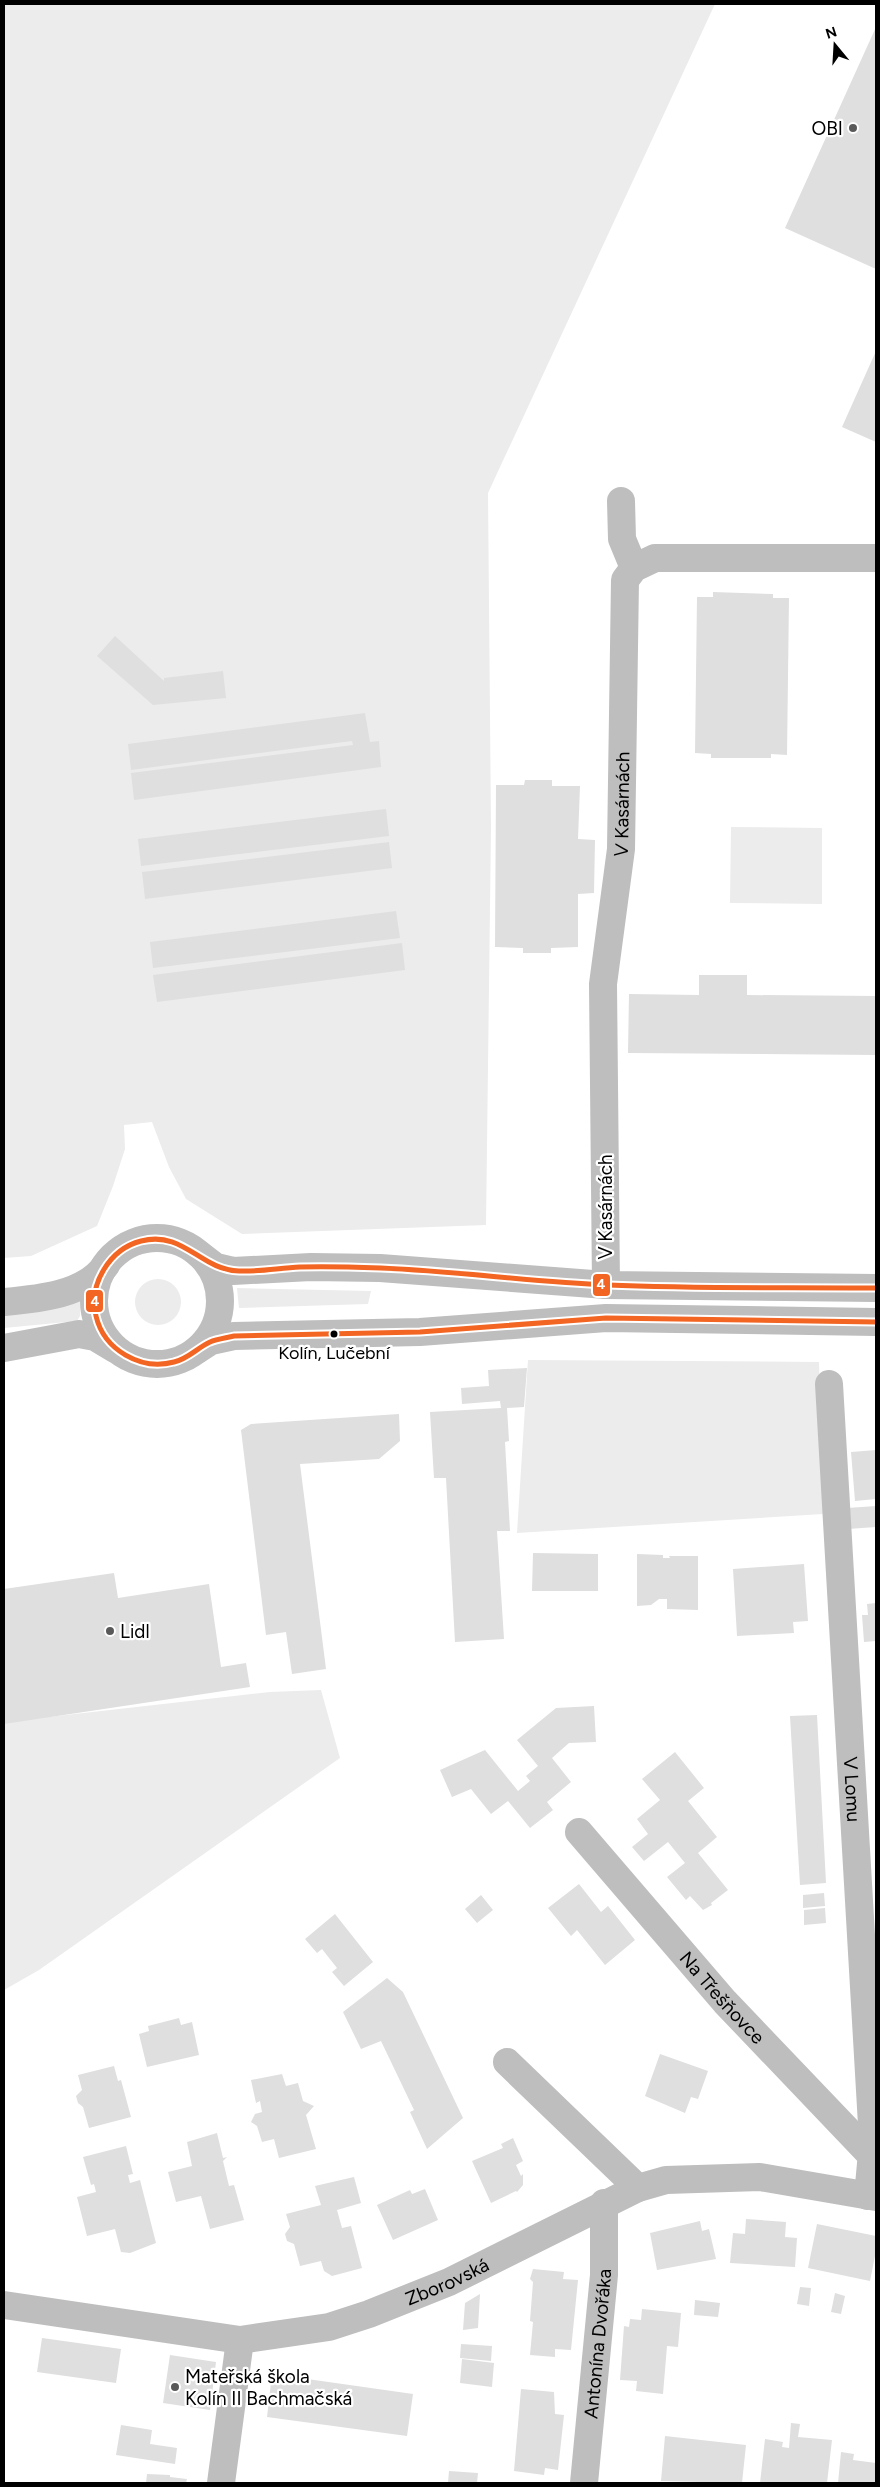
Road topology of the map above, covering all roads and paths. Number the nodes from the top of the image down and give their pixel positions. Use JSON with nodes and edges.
{"nodes":[{"id":1,"x":621,"y":501,"type":"dead end"},
{"id":2,"x":876,"y":558,"type":"edge"},
{"id":3,"x":634,"y":568,"type":"junction"},
{"id":4,"x":199,"y":1254,"type":"junction"},
{"id":5,"x":109,"y":1262,"type":"junction"},
{"id":6,"x":606,"y":1285,"type":"junction"},
{"id":7,"x":876,"y":1288,"type":"edge"},
{"id":8,"x":4,"y":1302,"type":"edge"},
{"id":9,"x":876,"y":1322,"type":"edge"},
{"id":10,"x":4,"y":1348,"type":"edge"},
{"id":11,"x":197,"y":1350,"type":"junction"},
{"id":12,"x":126,"y":1356,"type":"junction"},
{"id":13,"x":829,"y":1384,"type":"dead end"},
{"id":14,"x":579,"y":1832,"type":"dead end"},
{"id":15,"x":507,"y":2062,"type":"dead end"},
{"id":16,"x":872,"y":2156,"type":"junction"},
{"id":17,"x":638,"y":2188,"type":"junction"},
{"id":18,"x":872,"y":2197,"type":"edge"},
{"id":19,"x":604,"y":2204,"type":"junction"},
{"id":20,"x":4,"y":2305,"type":"edge"},
{"id":21,"x":240,"y":2340,"type":"junction"},
{"id":22,"x":221,"y":2483,"type":"edge"},
{"id":23,"x":584,"y":2483,"type":"edge"}],
"edges":[{"from":1,"to":3,"type":"street"},
{"from":2,"to":3,"type":"street"},
{"from":3,"to":6,"type":"street","name":"V Kasárnách"},
{"from":4,"to":5,"type":"street"},
{"from":4,"to":6,"type":"street"},
{"from":4,"to":11,"type":"street"},
{"from":5,"to":8,"type":"street"},
{"from":5,"to":12,"type":"street"},
{"from":6,"to":7,"type":"street"},
{"from":9,"to":11,"type":"street"},
{"from":10,"to":12,"type":"street"},
{"from":11,"to":12,"type":"street"},
{"from":13,"to":16,"type":"street","name":"V Lomu"},
{"from":14,"to":16,"type":"street","name":"Na Třešňovce"},
{"from":15,"to":17,"type":"street"},
{"from":16,"to":18,"type":"street","name":"V Lomu"},
{"from":17,"to":18,"type":"street","name":"Zborovská"},
{"from":17,"to":19,"type":"street","name":"Zborovská"},
{"from":19,"to":21,"type":"street","name":"Zborovská"},
{"from":19,"to":23,"type":"street","name":"Antonína Dvořáka"},
{"from":20,"to":21,"type":"street","name":"Zborovská"},
{"from":21,"to":22,"type":"street"}]}
